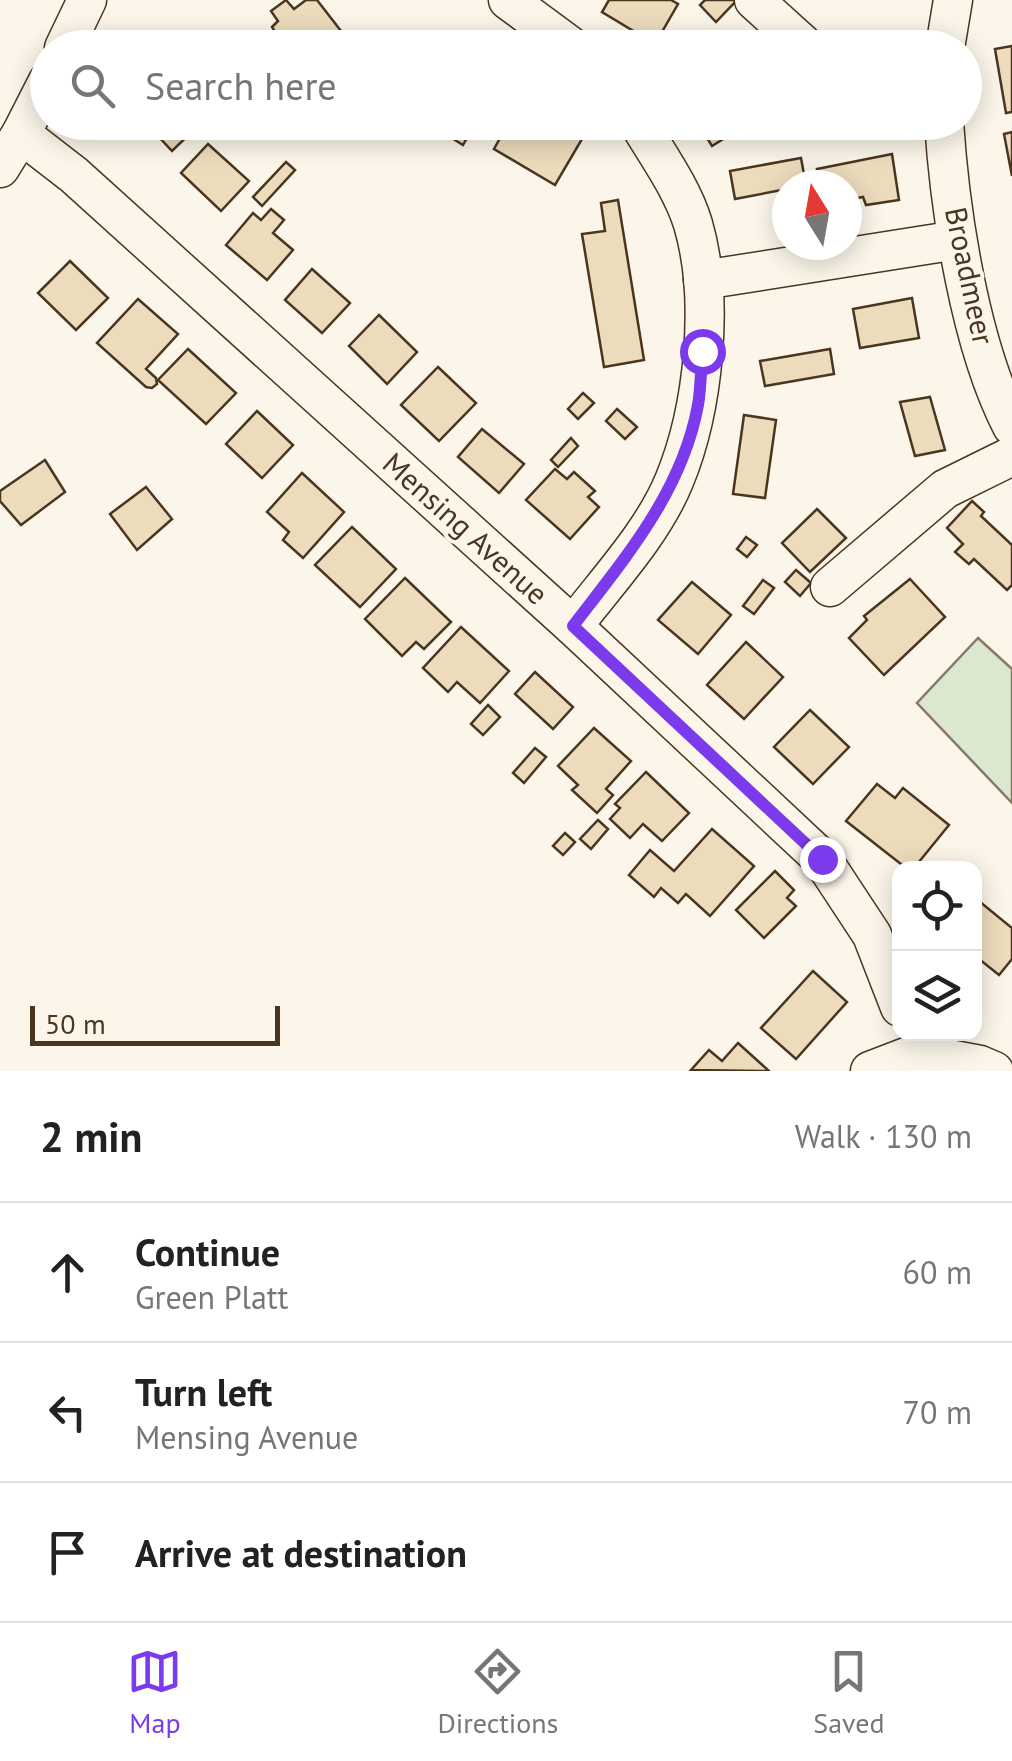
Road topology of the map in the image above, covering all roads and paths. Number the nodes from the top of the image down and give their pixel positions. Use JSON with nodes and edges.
{"nodes":[{"id":1,"x":87,"y":0,"type":"edge"},
{"id":2,"x":508,"y":0,"type":"edge"},
{"id":3,"x":754,"y":0,"type":"edge"},
{"id":4,"x":953,"y":0,"type":"edge"},
{"id":5,"x":73,"y":30,"type":"edge"},
{"id":6,"x":549,"y":30,"type":"edge"},
{"id":7,"x":787,"y":30,"type":"edge"},
{"id":8,"x":945,"y":30,"type":"edge"},
{"id":9,"x":30,"y":116,"type":"edge"},
{"id":10,"x":21,"y":134,"type":"junction"},
{"id":11,"x":649,"y":140,"type":"edge"},
{"id":12,"x":946,"y":140,"type":"edge"},
{"id":13,"x":0,"y":168,"type":"edge"},
{"id":14,"x":957,"y":240,"type":"junction"},
{"id":15,"x":703,"y":280,"type":"junction"},
{"id":16,"x":1011,"y":430,"type":"edge"},
{"id":17,"x":830,"y":588,"type":"dead end"},
{"id":18,"x":573,"y":626,"type":"junction"},
{"id":19,"x":892,"y":986,"type":"edge"},
{"id":20,"x":914,"y":1044,"type":"edge"},
{"id":21,"x":870,"y":1071,"type":"edge"},
{"id":22,"x":994,"y":1071,"type":"edge"}],
"edges":[{"from":1,"to":5,"type":"street"},
{"from":2,"to":6,"type":"street"},
{"from":3,"to":7,"type":"street"},
{"from":4,"to":8,"type":"street"},
{"from":9,"to":10,"type":"street"},
{"from":10,"to":13,"type":"street"},
{"from":10,"to":18,"type":"street","name":"Mensing Avenue"},
{"from":11,"to":15,"type":"street"},
{"from":12,"to":14,"type":"street","name":"Broadmeer"},
{"from":14,"to":15,"type":"street"},
{"from":14,"to":16,"type":"street","name":"Broadmeer"},
{"from":15,"to":18,"type":"street"},
{"from":16,"to":17,"type":"street"},
{"from":18,"to":19,"type":"street","name":"Mensing Avenue"},
{"from":20,"to":21,"type":"street"},
{"from":20,"to":22,"type":"street"}]}
